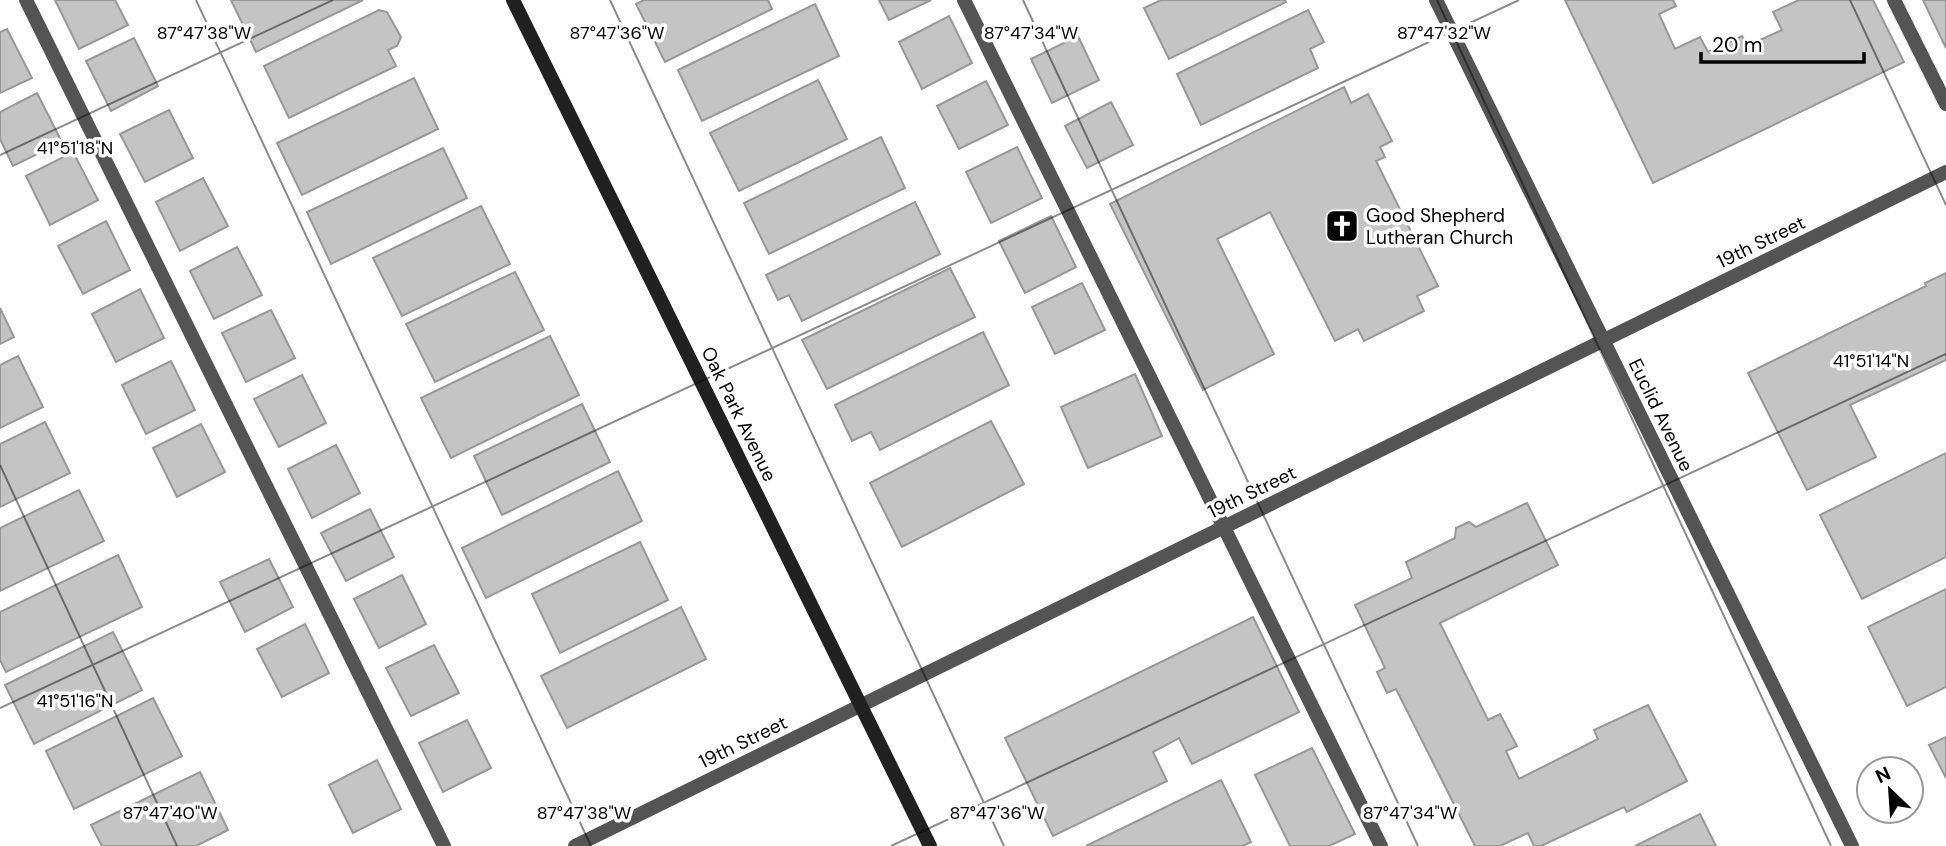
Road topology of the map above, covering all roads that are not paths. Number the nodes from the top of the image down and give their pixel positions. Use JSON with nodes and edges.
{"nodes":[{"id":1,"x":26,"y":0,"type":"edge"},
{"id":2,"x":513,"y":0,"type":"edge"},
{"id":3,"x":964,"y":0,"type":"edge"},
{"id":4,"x":1436,"y":0,"type":"edge"},
{"id":5,"x":1894,"y":0,"type":"edge"},
{"id":6,"x":1946,"y":104,"type":"edge"},
{"id":7,"x":1946,"y":172,"type":"edge"},
{"id":8,"x":1603,"y":340,"type":"junction"},
{"id":9,"x":1224,"y":527,"type":"junction"},
{"id":10,"x":861,"y":705,"type":"junction"},
{"id":11,"x":444,"y":846,"type":"edge"},
{"id":12,"x":575,"y":846,"type":"edge"},
{"id":13,"x":930,"y":846,"type":"edge"},
{"id":14,"x":1381,"y":846,"type":"edge"},
{"id":15,"x":1852,"y":846,"type":"edge"}],
"edges":[{"from":1,"to":11,"type":"street"},
{"from":2,"to":10,"type":"street","name":"Oak Park Avenue"},
{"from":3,"to":9,"type":"street"},
{"from":4,"to":8,"type":"street","name":"Euclid Avenue"},
{"from":5,"to":6,"type":"street"},
{"from":7,"to":8,"type":"street","name":"19th Street"},
{"from":8,"to":9,"type":"street","name":"19th Street"},
{"from":8,"to":15,"type":"street","name":"Euclid Avenue"},
{"from":9,"to":10,"type":"street","name":"19th Street"},
{"from":9,"to":14,"type":"street"},
{"from":10,"to":12,"type":"street","name":"19th Street"},
{"from":10,"to":13,"type":"street","name":"Oak Park Avenue"}]}
